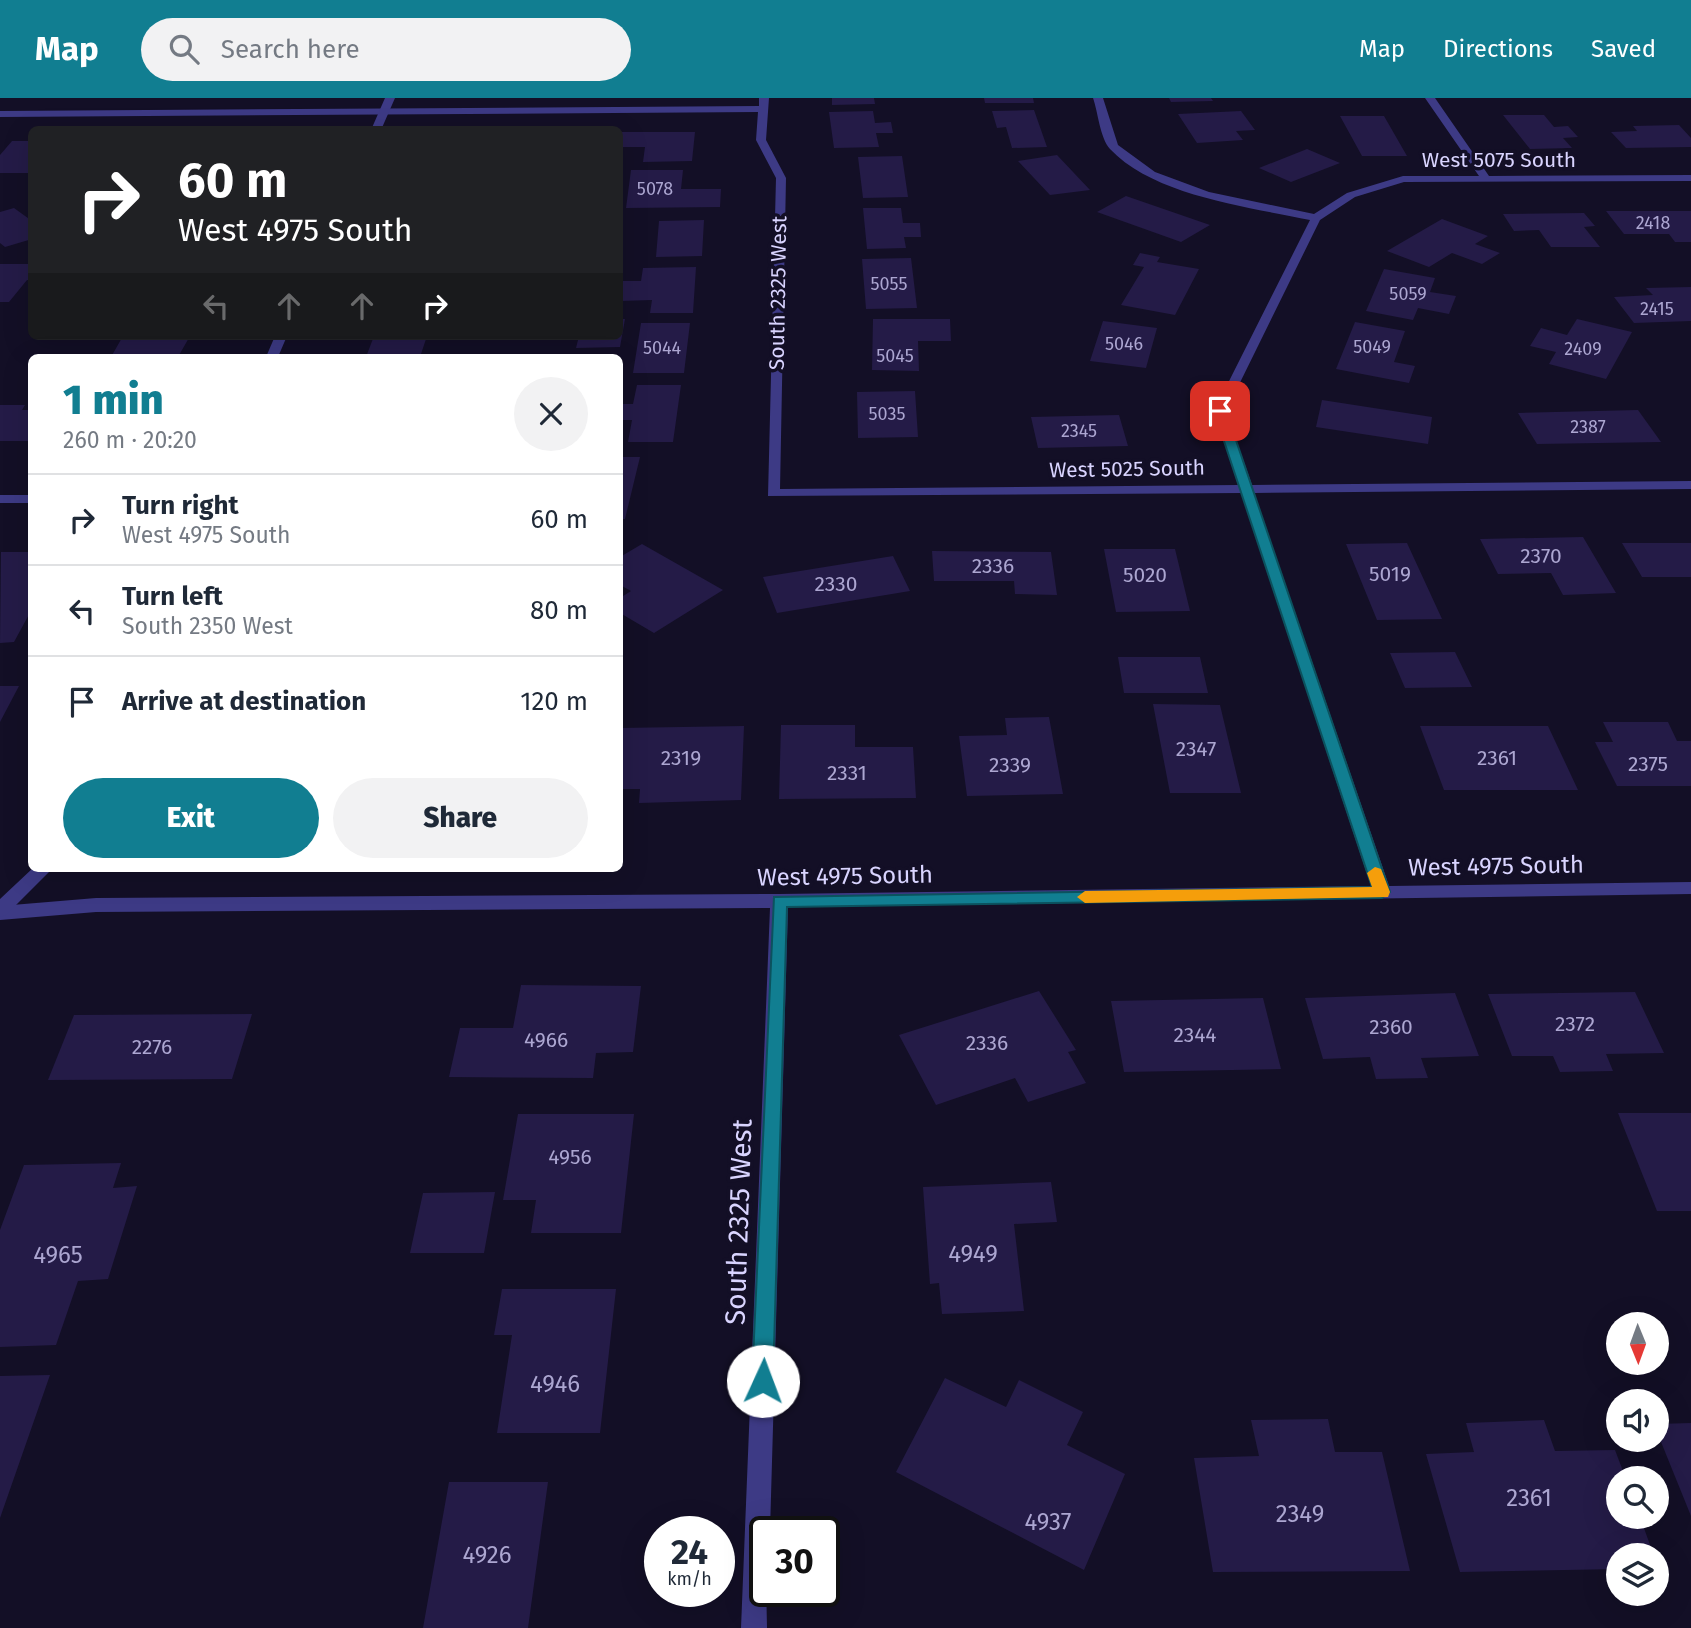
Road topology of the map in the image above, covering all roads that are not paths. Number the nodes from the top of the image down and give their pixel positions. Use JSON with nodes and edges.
{"nodes":[{"id":1,"x":390,"y":98,"type":"edge"},
{"id":2,"x":1098,"y":98,"type":"edge"},
{"id":3,"x":1430,"y":98,"type":"edge"},
{"id":4,"x":763,"y":103,"type":"edge"},
{"id":5,"x":384,"y":111,"type":"junction"},
{"id":6,"x":0,"y":114,"type":"edge"},
{"id":7,"x":378,"y":126,"type":"edge"},
{"id":8,"x":1691,"y":178,"type":"edge"},
{"id":9,"x":1486,"y":179,"type":"junction"},
{"id":10,"x":1316,"y":218,"type":"junction"},
{"id":11,"x":1691,"y":485,"type":"edge"},
{"id":12,"x":1245,"y":489,"type":"junction"},
{"id":13,"x":773,"y":493,"type":"joint"},
{"id":14,"x":0,"y":499,"type":"edge"},
{"id":15,"x":28,"y":499,"type":"edge"},
{"id":16,"x":40,"y":872,"type":"edge"},
{"id":17,"x":1691,"y":888,"type":"edge"},
{"id":18,"x":1382,"y":892,"type":"junction"},
{"id":19,"x":779,"y":901,"type":"junction"},
{"id":20,"x":0,"y":912,"type":"edge"},
{"id":21,"x":754,"y":1628,"type":"edge"}],
"edges":[{"from":1,"to":5,"type":"street"},
{"from":2,"to":10,"type":"street"},
{"from":3,"to":9,"type":"street"},
{"from":4,"to":5,"type":"street"},
{"from":4,"to":13,"type":"street","name":"South 2325 West"},
{"from":5,"to":6,"type":"street"},
{"from":5,"to":7,"type":"street"},
{"from":8,"to":9,"type":"street","name":"West 5075 South"},
{"from":9,"to":10,"type":"street","name":"West 5075 South"},
{"from":10,"to":12,"type":"street"},
{"from":11,"to":12,"type":"street","name":"West 5025 South"},
{"from":12,"to":13,"type":"street","name":"West 5025 South"},
{"from":12,"to":18,"type":"street"},
{"from":14,"to":15,"type":"street"},
{"from":16,"to":20,"type":"street"},
{"from":17,"to":18,"type":"street","name":"West 4975 South"},
{"from":18,"to":19,"type":"street","name":"West 4975 South"},
{"from":19,"to":20,"type":"street","name":"West 4975 South"},
{"from":19,"to":21,"type":"street","name":"South 2325 West"}]}
